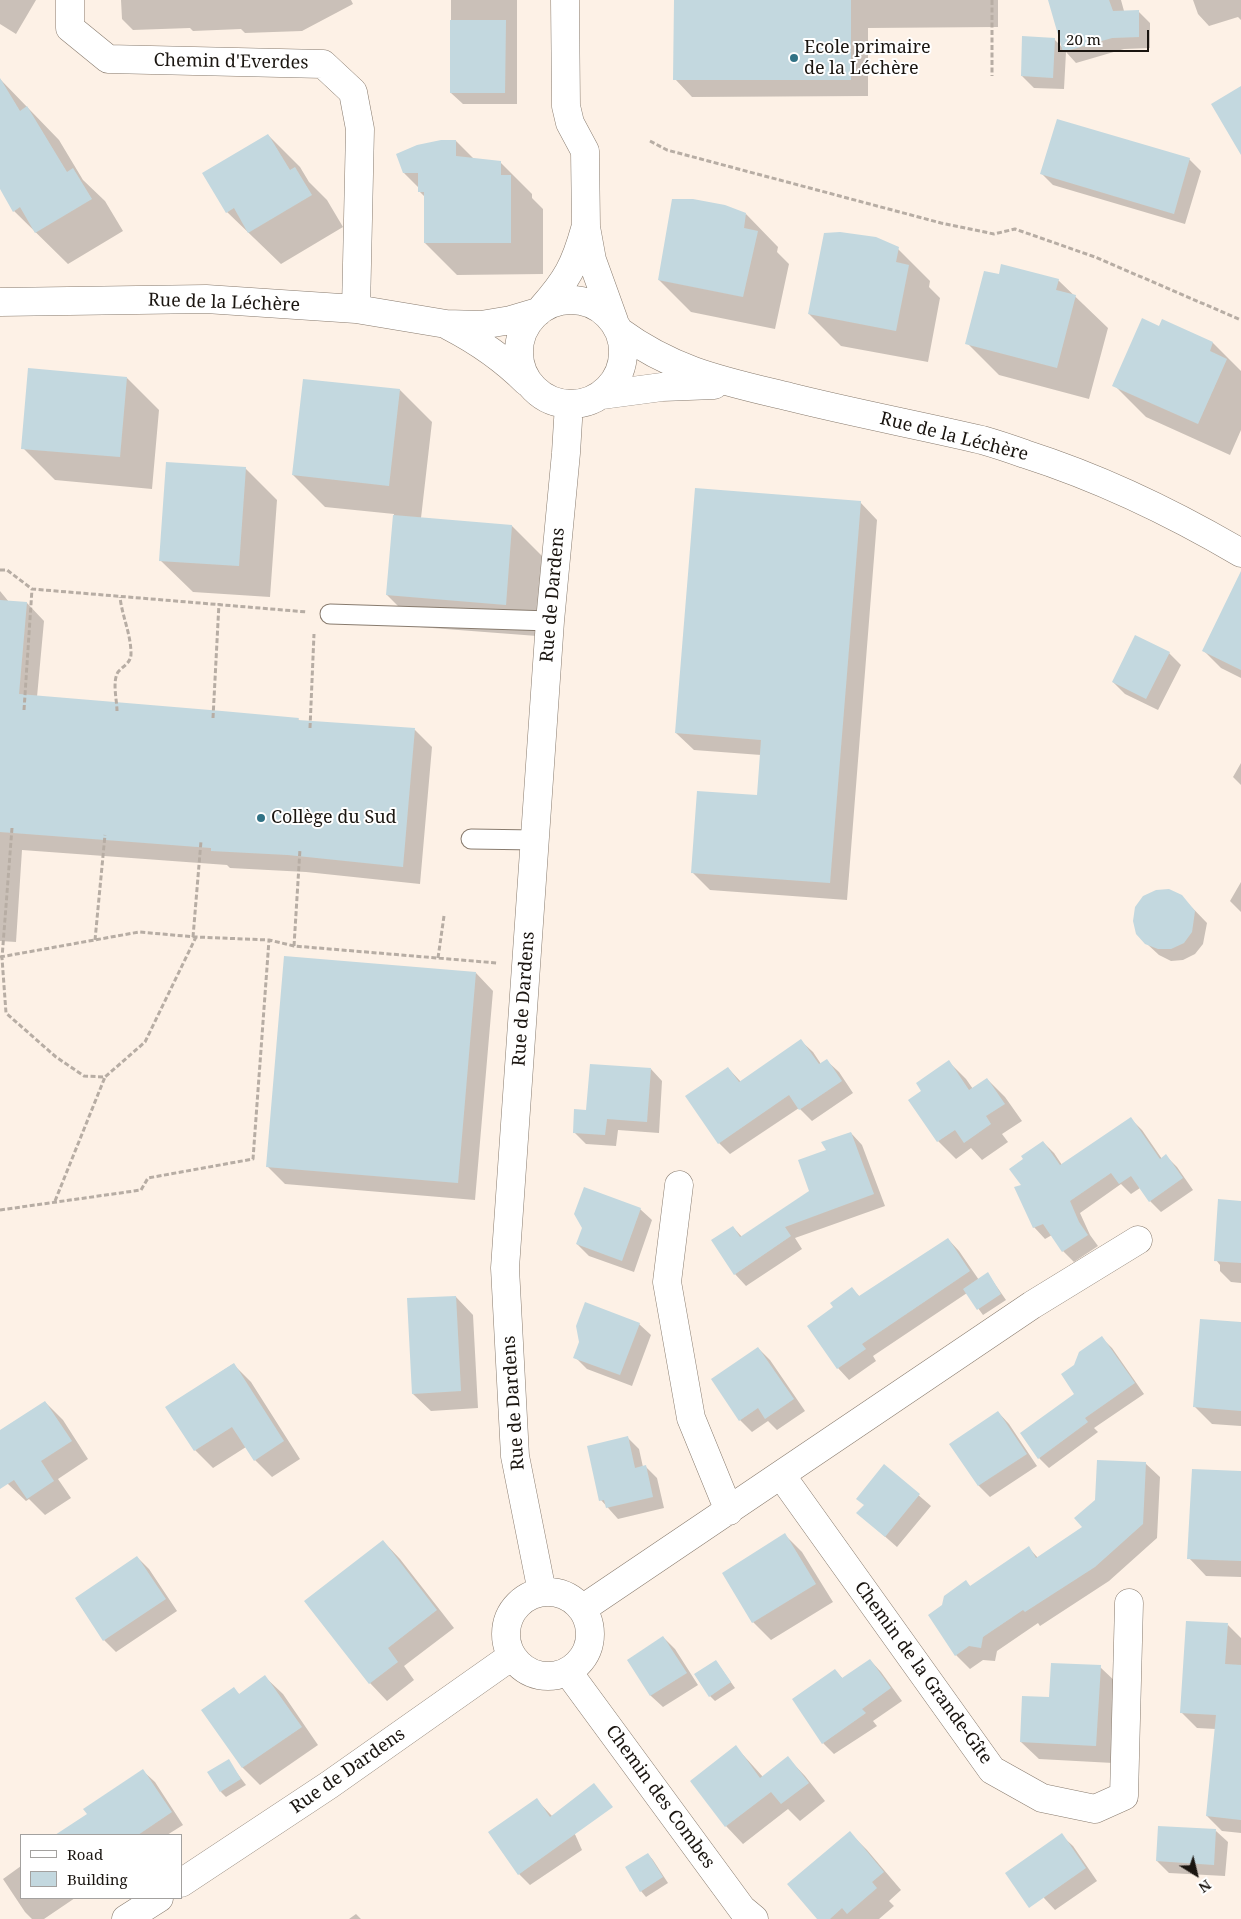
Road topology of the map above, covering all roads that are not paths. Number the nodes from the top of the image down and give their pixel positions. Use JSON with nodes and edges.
{"nodes":[{"id":1,"x":70,"y":0,"type":"edge"},
{"id":2,"x":565,"y":0,"type":"edge"},
{"id":3,"x":586,"y":227,"type":"junction"},
{"id":4,"x":0,"y":302,"type":"edge"},
{"id":5,"x":356,"y":309,"type":"junction"},
{"id":6,"x":540,"y":310,"type":"junction"},
{"id":7,"x":446,"y":324,"type":"junction"},
{"id":8,"x":616,"y":326,"type":"junction"},
{"id":9,"x":738,"y":385,"type":"junction"},
{"id":10,"x":531,"y":386,"type":"junction"},
{"id":11,"x":602,"y":395,"type":"junction"},
{"id":12,"x":568,"y":404,"type":"junction"},
{"id":13,"x":1241,"y":553,"type":"edge"},
{"id":14,"x":323,"y":613,"type":"road end"},
{"id":15,"x":550,"y":621,"type":"junction"},
{"id":16,"x":471,"y":839,"type":"dead end"},
{"id":17,"x":535,"y":840,"type":"junction"},
{"id":18,"x":679,"y":1185,"type":"dead end"},
{"id":19,"x":1138,"y":1240,"type":"dead end"},
{"id":20,"x":781,"y":1475,"type":"junction"},
{"id":21,"x":729,"y":1510,"type":"junction"},
{"id":22,"x":542,"y":1592,"type":"junction"},
{"id":23,"x":1130,"y":1603,"type":"dead end"},
{"id":24,"x":582,"y":1609,"type":"junction"},
{"id":25,"x":512,"y":1656,"type":"junction"},
{"id":26,"x":568,"y":1672,"type":"junction"},
{"id":27,"x":182,"y":1882,"type":"edge"},
{"id":28,"x":157,"y":1899,"type":"edge"},
{"id":29,"x":745,"y":1916,"type":"edge"},
{"id":30,"x":126,"y":1919,"type":"edge"}],
"edges":[{"from":1,"to":5,"type":"street","name":"Chemin d'Everdes"},
{"from":2,"to":3,"type":"street"},
{"from":3,"to":6,"type":"street"},
{"from":3,"to":8,"type":"street"},
{"from":4,"to":5,"type":"street","name":"Rue de la Léchère"},
{"from":5,"to":7,"type":"street","name":"Rue de la Léchère"},
{"from":6,"to":7,"type":"street","name":"Rue de la Léchère"},
{"from":6,"to":8,"type":"street"},
{"from":6,"to":10,"type":"street"},
{"from":7,"to":10,"type":"street","name":"Rue de la Léchère"},
{"from":8,"to":9,"type":"street","name":"Rue de la Léchère"},
{"from":8,"to":11,"type":"street"},
{"from":9,"to":11,"type":"street","name":"Rue de la Léchère"},
{"from":9,"to":13,"type":"street","name":"Rue de la Léchère"},
{"from":10,"to":12,"type":"street"},
{"from":11,"to":12,"type":"street"},
{"from":12,"to":15,"type":"street","name":"Rue de Dardens"},
{"from":14,"to":15,"type":"lane"},
{"from":15,"to":17,"type":"street","name":"Rue de Dardens"},
{"from":16,"to":17,"type":"lane"},
{"from":17,"to":22,"type":"street","name":"Rue de Dardens"},
{"from":18,"to":21,"type":"street"},
{"from":19,"to":20,"type":"street"},
{"from":20,"to":21,"type":"street"},
{"from":20,"to":23,"type":"street","name":"Chemin de la Grande-Gîte"},
{"from":21,"to":24,"type":"street"},
{"from":22,"to":24,"type":"street"},
{"from":22,"to":25,"type":"street"},
{"from":24,"to":26,"type":"street"},
{"from":25,"to":26,"type":"street"},
{"from":25,"to":27,"type":"street","name":"Rue de Dardens"},
{"from":26,"to":29,"type":"street","name":"Chemin des Combes"},
{"from":28,"to":30,"type":"street"}]}
